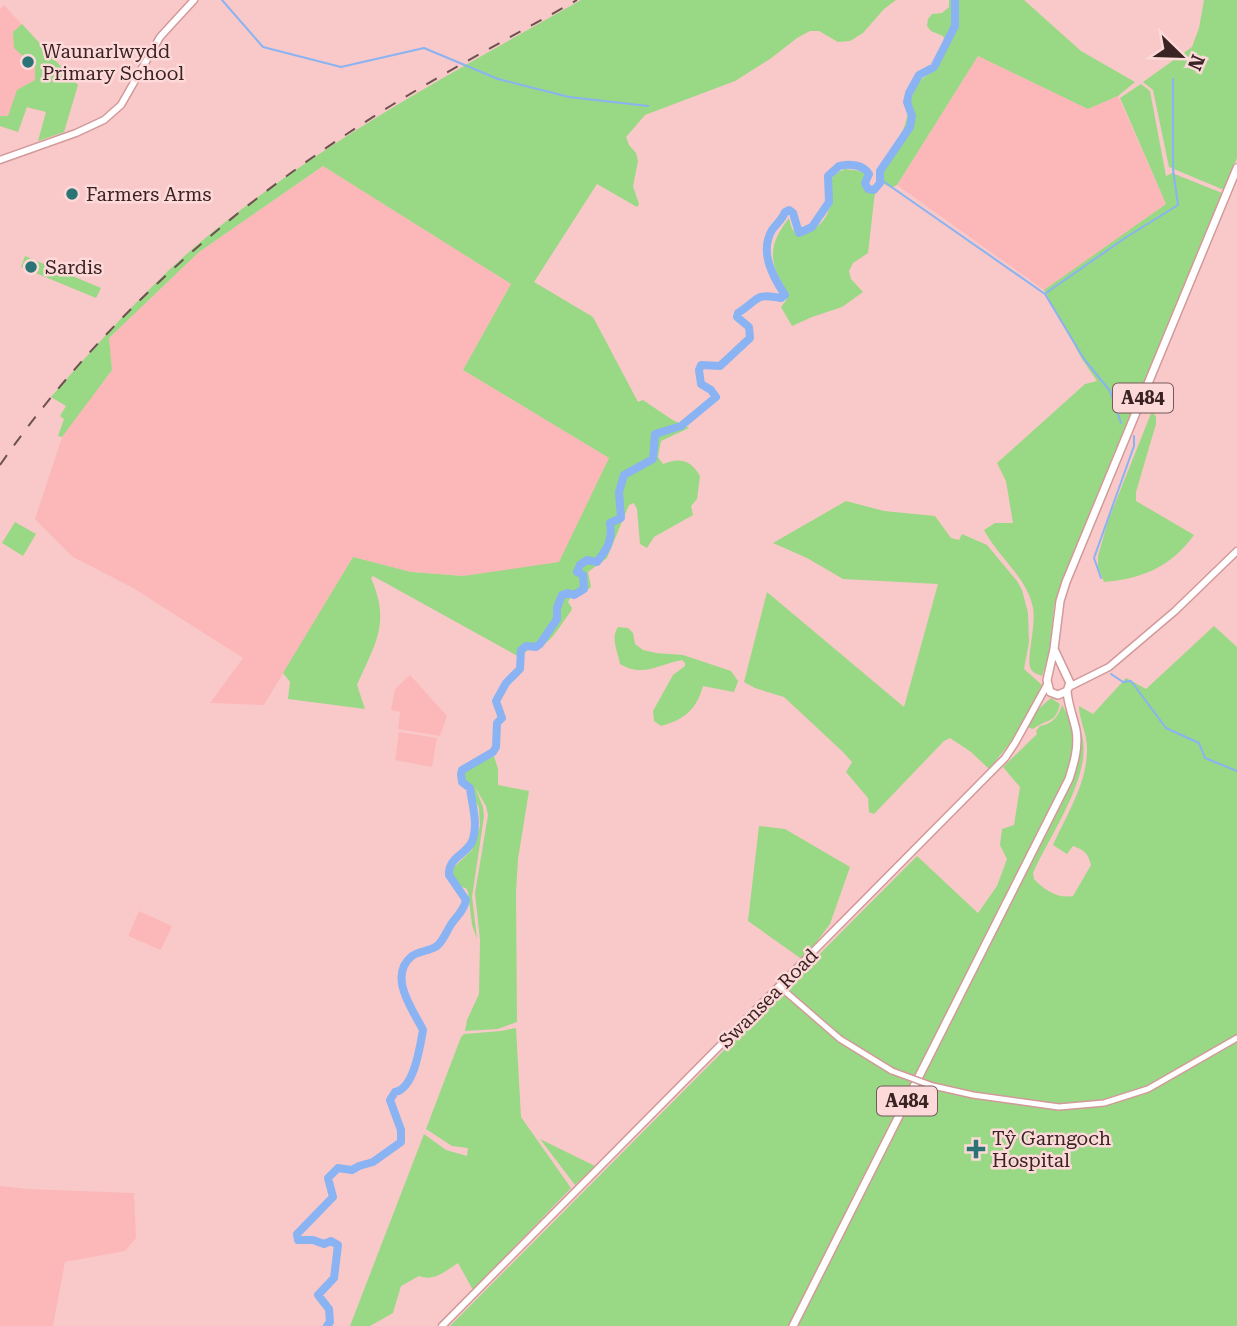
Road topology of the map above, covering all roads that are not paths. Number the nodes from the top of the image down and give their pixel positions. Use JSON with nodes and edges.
{"nodes":[{"id":1,"x":194,"y":0,"type":"edge"},
{"id":2,"x":0,"y":160,"type":"edge"},
{"id":3,"x":1237,"y":168,"type":"edge"},
{"id":4,"x":1237,"y":551,"type":"edge"},
{"id":5,"x":1054,"y":649,"type":"junction"},
{"id":6,"x":1050,"y":674,"type":"junction"},
{"id":7,"x":1066,"y":674,"type":"junction"},
{"id":8,"x":1083,"y":680,"type":"junction"},
{"id":9,"x":1046,"y":685,"type":"junction"},
{"id":10,"x":1068,"y":690,"type":"junction"},
{"id":11,"x":1055,"y":695,"type":"junction"},
{"id":12,"x":1036,"y":705,"type":"junction"},
{"id":13,"x":1069,"y":709,"type":"junction"},
{"id":14,"x":780,"y":987,"type":"junction"},
{"id":15,"x":1237,"y":1038,"type":"edge"},
{"id":16,"x":442,"y":1326,"type":"edge"},
{"id":17,"x":793,"y":1326,"type":"edge"}],
"edges":[{"from":1,"to":2,"type":"main road"},
{"from":3,"to":5,"type":"main road","number":"A484"},
{"from":4,"to":8,"type":"main road"},
{"from":5,"to":6,"type":"main road","number":"A484"},
{"from":5,"to":7,"type":"main road","number":"A484"},
{"from":6,"to":7,"type":"main road"},
{"from":6,"to":9,"type":"main road","number":"A484"},
{"from":7,"to":8,"type":"main road"},
{"from":7,"to":10,"type":"main road","number":"A484"},
{"from":8,"to":10,"type":"main road"},
{"from":9,"to":11,"type":"main road","number":"A484"},
{"from":9,"to":12,"type":"main road","name":"Swansea Road"},
{"from":10,"to":11,"type":"main road"},
{"from":10,"to":13,"type":"main road","number":"A484"},
{"from":11,"to":12,"type":"main road","name":"Swansea Road"},
{"from":11,"to":13,"type":"main road","number":"A484"},
{"from":12,"to":14,"type":"main road","name":"Swansea Road"},
{"from":13,"to":17,"type":"main road","number":"A484"},
{"from":14,"to":15,"type":"street","bridge":true},
{"from":14,"to":16,"type":"main road","name":"Swansea Road"}]}
